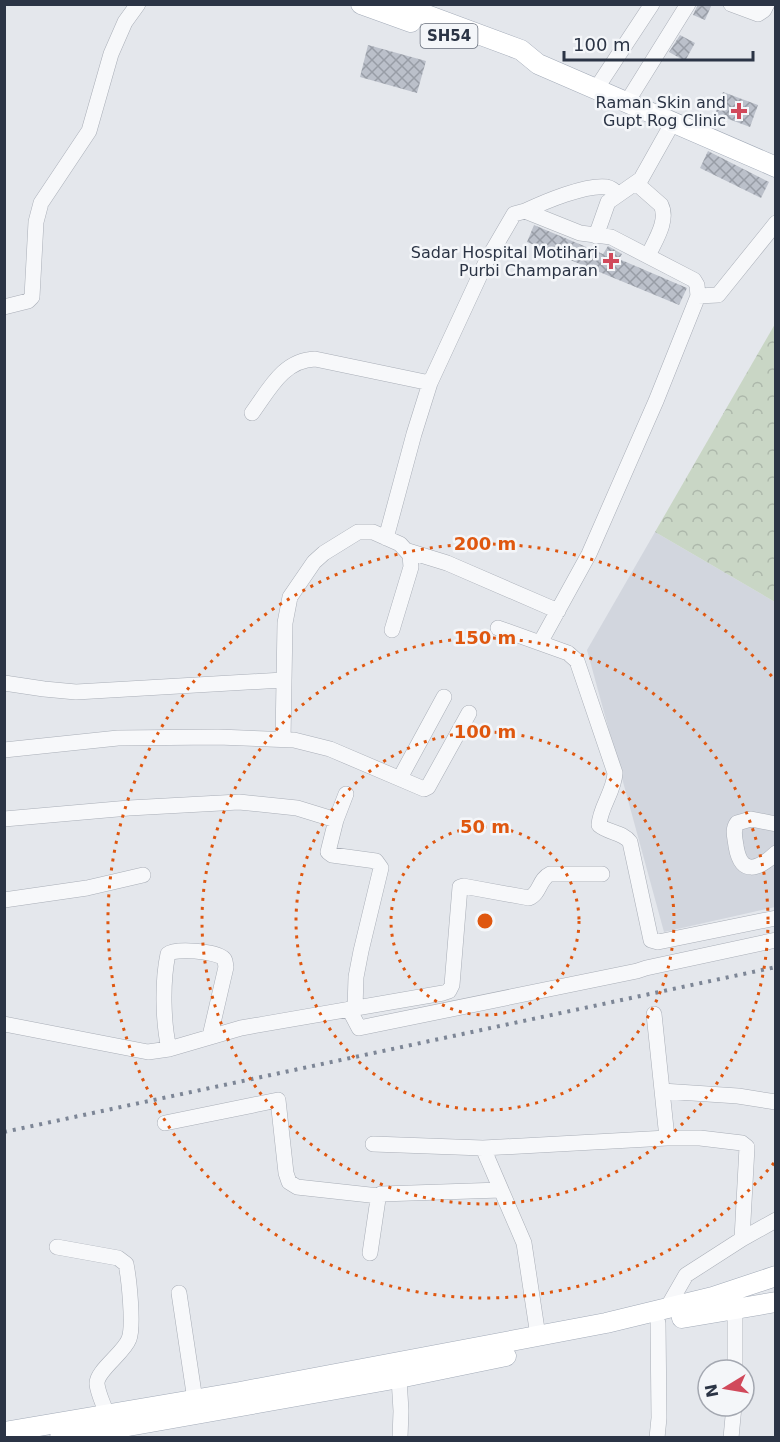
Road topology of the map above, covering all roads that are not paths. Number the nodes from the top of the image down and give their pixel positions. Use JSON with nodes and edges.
{"nodes":[{"id":1,"x":138,"y":4,"type":"edge"},
{"id":2,"x":361,"y":4,"type":"edge"},
{"id":3,"x":397,"y":4,"type":"edge"},
{"id":4,"x":652,"y":4,"type":"edge"},
{"id":5,"x":688,"y":4,"type":"edge"},
{"id":6,"x":731,"y":4,"type":"edge"},
{"id":7,"x":767,"y":4,"type":"edge"},
{"id":8,"x":538,"y":64,"type":"junction"},
{"id":9,"x":596,"y":89,"type":"junction"},
{"id":10,"x":627,"y":102,"type":"junction"},
{"id":11,"x":673,"y":122,"type":"junction"},
{"id":12,"x":776,"y":167,"type":"edge"},
{"id":13,"x":636,"y":183,"type":"junction"},
{"id":14,"x":618,"y":194,"type":"junction"},
{"id":15,"x":525,"y":211,"type":"junction"},
{"id":16,"x":776,"y":223,"type":"edge"},
{"id":17,"x":596,"y":236,"type":"junction"},
{"id":18,"x":648,"y":256,"type":"junction"},
{"id":19,"x":698,"y":296,"type":"junction"},
{"id":20,"x":4,"y":307,"type":"edge"},
{"id":21,"x":430,"y":383,"type":"junction"},
{"id":22,"x":252,"y":413,"type":"dead end"},
{"id":23,"x":386,"y":538,"type":"junction"},
{"id":24,"x":408,"y":551,"type":"junction"},
{"id":25,"x":558,"y":611,"type":"junction"},
{"id":26,"x":498,"y":628,"type":"dead end"},
{"id":27,"x":392,"y":630,"type":"dead end"},
{"id":28,"x":540,"y":643,"type":"junction"},
{"id":29,"x":283,"y":680,"type":"junction"},
{"id":30,"x":4,"y":683,"type":"edge"},
{"id":31,"x":444,"y":697,"type":"dead end"},
{"id":32,"x":469,"y":713,"type":"dead end"},
{"id":33,"x":283,"y":739,"type":"junction"},
{"id":34,"x":4,"y":750,"type":"edge"},
{"id":35,"x":399,"y":778,"type":"junction"},
{"id":36,"x":346,"y":794,"type":"dead end"},
{"id":37,"x":4,"y":819,"type":"edge"},
{"id":38,"x":336,"y":820,"type":"junction"},
{"id":39,"x":776,"y":824,"type":"edge"},
{"id":40,"x":776,"y":854,"type":"edge"},
{"id":41,"x":602,"y":874,"type":"dead end"},
{"id":42,"x":143,"y":875,"type":"dead end"},
{"id":43,"x":4,"y":900,"type":"edge"},
{"id":44,"x":776,"y":918,"type":"edge"},
{"id":45,"x":776,"y":940,"type":"edge"},
{"id":46,"x":352,"y":1009,"type":"junction"},
{"id":47,"x":654,"y":1014,"type":"dead end"},
{"id":48,"x":4,"y":1024,"type":"edge"},
{"id":49,"x":210,"y":1036,"type":"junction"},
{"id":50,"x":169,"y":1049,"type":"junction"},
{"id":51,"x":662,"y":1091,"type":"junction"},
{"id":52,"x":776,"y":1102,"type":"edge"},
{"id":53,"x":165,"y":1123,"type":"dead end"},
{"id":54,"x":667,"y":1138,"type":"junction"},
{"id":55,"x":373,"y":1144,"type":"dead end"},
{"id":56,"x":483,"y":1148,"type":"junction"},
{"id":57,"x":501,"y":1190,"type":"junction"},
{"id":58,"x":379,"y":1196,"type":"junction"},
{"id":59,"x":776,"y":1220,"type":"edge"},
{"id":60,"x":742,"y":1239,"type":"junction"},
{"id":61,"x":57,"y":1247,"type":"dead end"},
{"id":62,"x":370,"y":1253,"type":"dead end"},
{"id":63,"x":776,"y":1276,"type":"edge"},
{"id":64,"x":741,"y":1287,"type":"junction"},
{"id":65,"x":179,"y":1293,"type":"dead end"},
{"id":66,"x":771,"y":1294,"type":"edge"},
{"id":67,"x":741,"y":1307,"type":"junction"},
{"id":68,"x":662,"y":1316,"type":"junction"},
{"id":69,"x":538,"y":1335,"type":"junction"},
{"id":70,"x":736,"y":1358,"type":"edge"},
{"id":71,"x":399,"y":1378,"type":"junction"},
{"id":72,"x":195,"y":1400,"type":"junction"},
{"id":73,"x":107,"y":1415,"type":"junction"},
{"id":74,"x":733,"y":1418,"type":"edge"},
{"id":75,"x":4,"y":1432,"type":"edge"},
{"id":76,"x":129,"y":1432,"type":"edge"},
{"id":77,"x":80,"y":1436,"type":"edge"},
{"id":78,"x":60,"y":1437,"type":"edge"},
{"id":79,"x":399,"y":1437,"type":"edge"},
{"id":80,"x":657,"y":1437,"type":"edge"},
{"id":81,"x":732,"y":1437,"type":"edge"}],
"edges":[{"from":1,"to":20,"type":"street"},
{"from":2,"to":8,"type":"main road","number":"SH54"},
{"from":3,"to":8,"type":"main road","number":"SH54"},
{"from":4,"to":9,"type":"street"},
{"from":5,"to":10,"type":"street"},
{"from":6,"to":7,"type":"street"},
{"from":8,"to":9,"type":"main road","number":"SH54"},
{"from":9,"to":10,"type":"main road","number":"SH54"},
{"from":10,"to":11,"type":"main road","number":"SH54"},
{"from":11,"to":12,"type":"main road","number":"SH54"},
{"from":11,"to":13,"type":"street"},
{"from":13,"to":14,"type":"street"},
{"from":13,"to":18,"type":"street"},
{"from":14,"to":15,"type":"street"},
{"from":14,"to":17,"type":"street"},
{"from":15,"to":17,"type":"street"},
{"from":15,"to":21,"type":"street"},
{"from":16,"to":19,"type":"street"},
{"from":17,"to":18,"type":"street"},
{"from":18,"to":19,"type":"street"},
{"from":19,"to":25,"type":"street"},
{"from":21,"to":22,"type":"street"},
{"from":21,"to":23,"type":"street"},
{"from":23,"to":24,"type":"street"},
{"from":23,"to":29,"type":"street"},
{"from":24,"to":25,"type":"street"},
{"from":24,"to":27,"type":"street"},
{"from":25,"to":28,"type":"street"},
{"from":26,"to":28,"type":"street"},
{"from":28,"to":44,"type":"street"},
{"from":29,"to":30,"type":"street"},
{"from":29,"to":33,"type":"street"},
{"from":31,"to":35,"type":"street"},
{"from":32,"to":35,"type":"street"},
{"from":33,"to":34,"type":"street"},
{"from":33,"to":35,"type":"street"},
{"from":36,"to":38,"type":"street"},
{"from":37,"to":38,"type":"street"},
{"from":38,"to":46,"type":"street"},
{"from":39,"to":40,"type":"street"},
{"from":41,"to":46,"type":"street"},
{"from":42,"to":43,"type":"street"},
{"from":45,"to":46,"type":"street"},
{"from":46,"to":49,"type":"street"},
{"from":47,"to":51,"type":"street"},
{"from":48,"to":50,"type":"street"},
{"from":49,"to":50,"type":"street"},
{"from":49,"to":50,"type":"street"},
{"from":51,"to":52,"type":"street"},
{"from":51,"to":54,"type":"street"},
{"from":53,"to":58,"type":"street"},
{"from":54,"to":56,"type":"street"},
{"from":54,"to":60,"type":"street"},
{"from":55,"to":56,"type":"street"},
{"from":56,"to":57,"type":"street"},
{"from":57,"to":58,"type":"street"},
{"from":57,"to":69,"type":"street"},
{"from":58,"to":62,"type":"street"},
{"from":59,"to":60,"type":"street"},
{"from":60,"to":68,"type":"street"},
{"from":61,"to":73,"type":"street"},
{"from":63,"to":64,"type":"main road"},
{"from":64,"to":66,"type":"main road"},
{"from":64,"to":68,"type":"main road"},
{"from":65,"to":72,"type":"street"},
{"from":66,"to":67,"type":"main road"},
{"from":67,"to":68,"type":"main road"},
{"from":67,"to":70,"type":"street"},
{"from":68,"to":69,"type":"main road"},
{"from":68,"to":71,"type":"main road"},
{"from":68,"to":80,"type":"street"},
{"from":69,"to":72,"type":"main road"},
{"from":71,"to":76,"type":"main road"},
{"from":71,"to":79,"type":"street"},
{"from":72,"to":73,"type":"main road"},
{"from":73,"to":75,"type":"main road"},
{"from":74,"to":81,"type":"street"},
{"from":76,"to":77,"type":"main road"},
{"from":77,"to":78,"type":"main road"}]}
